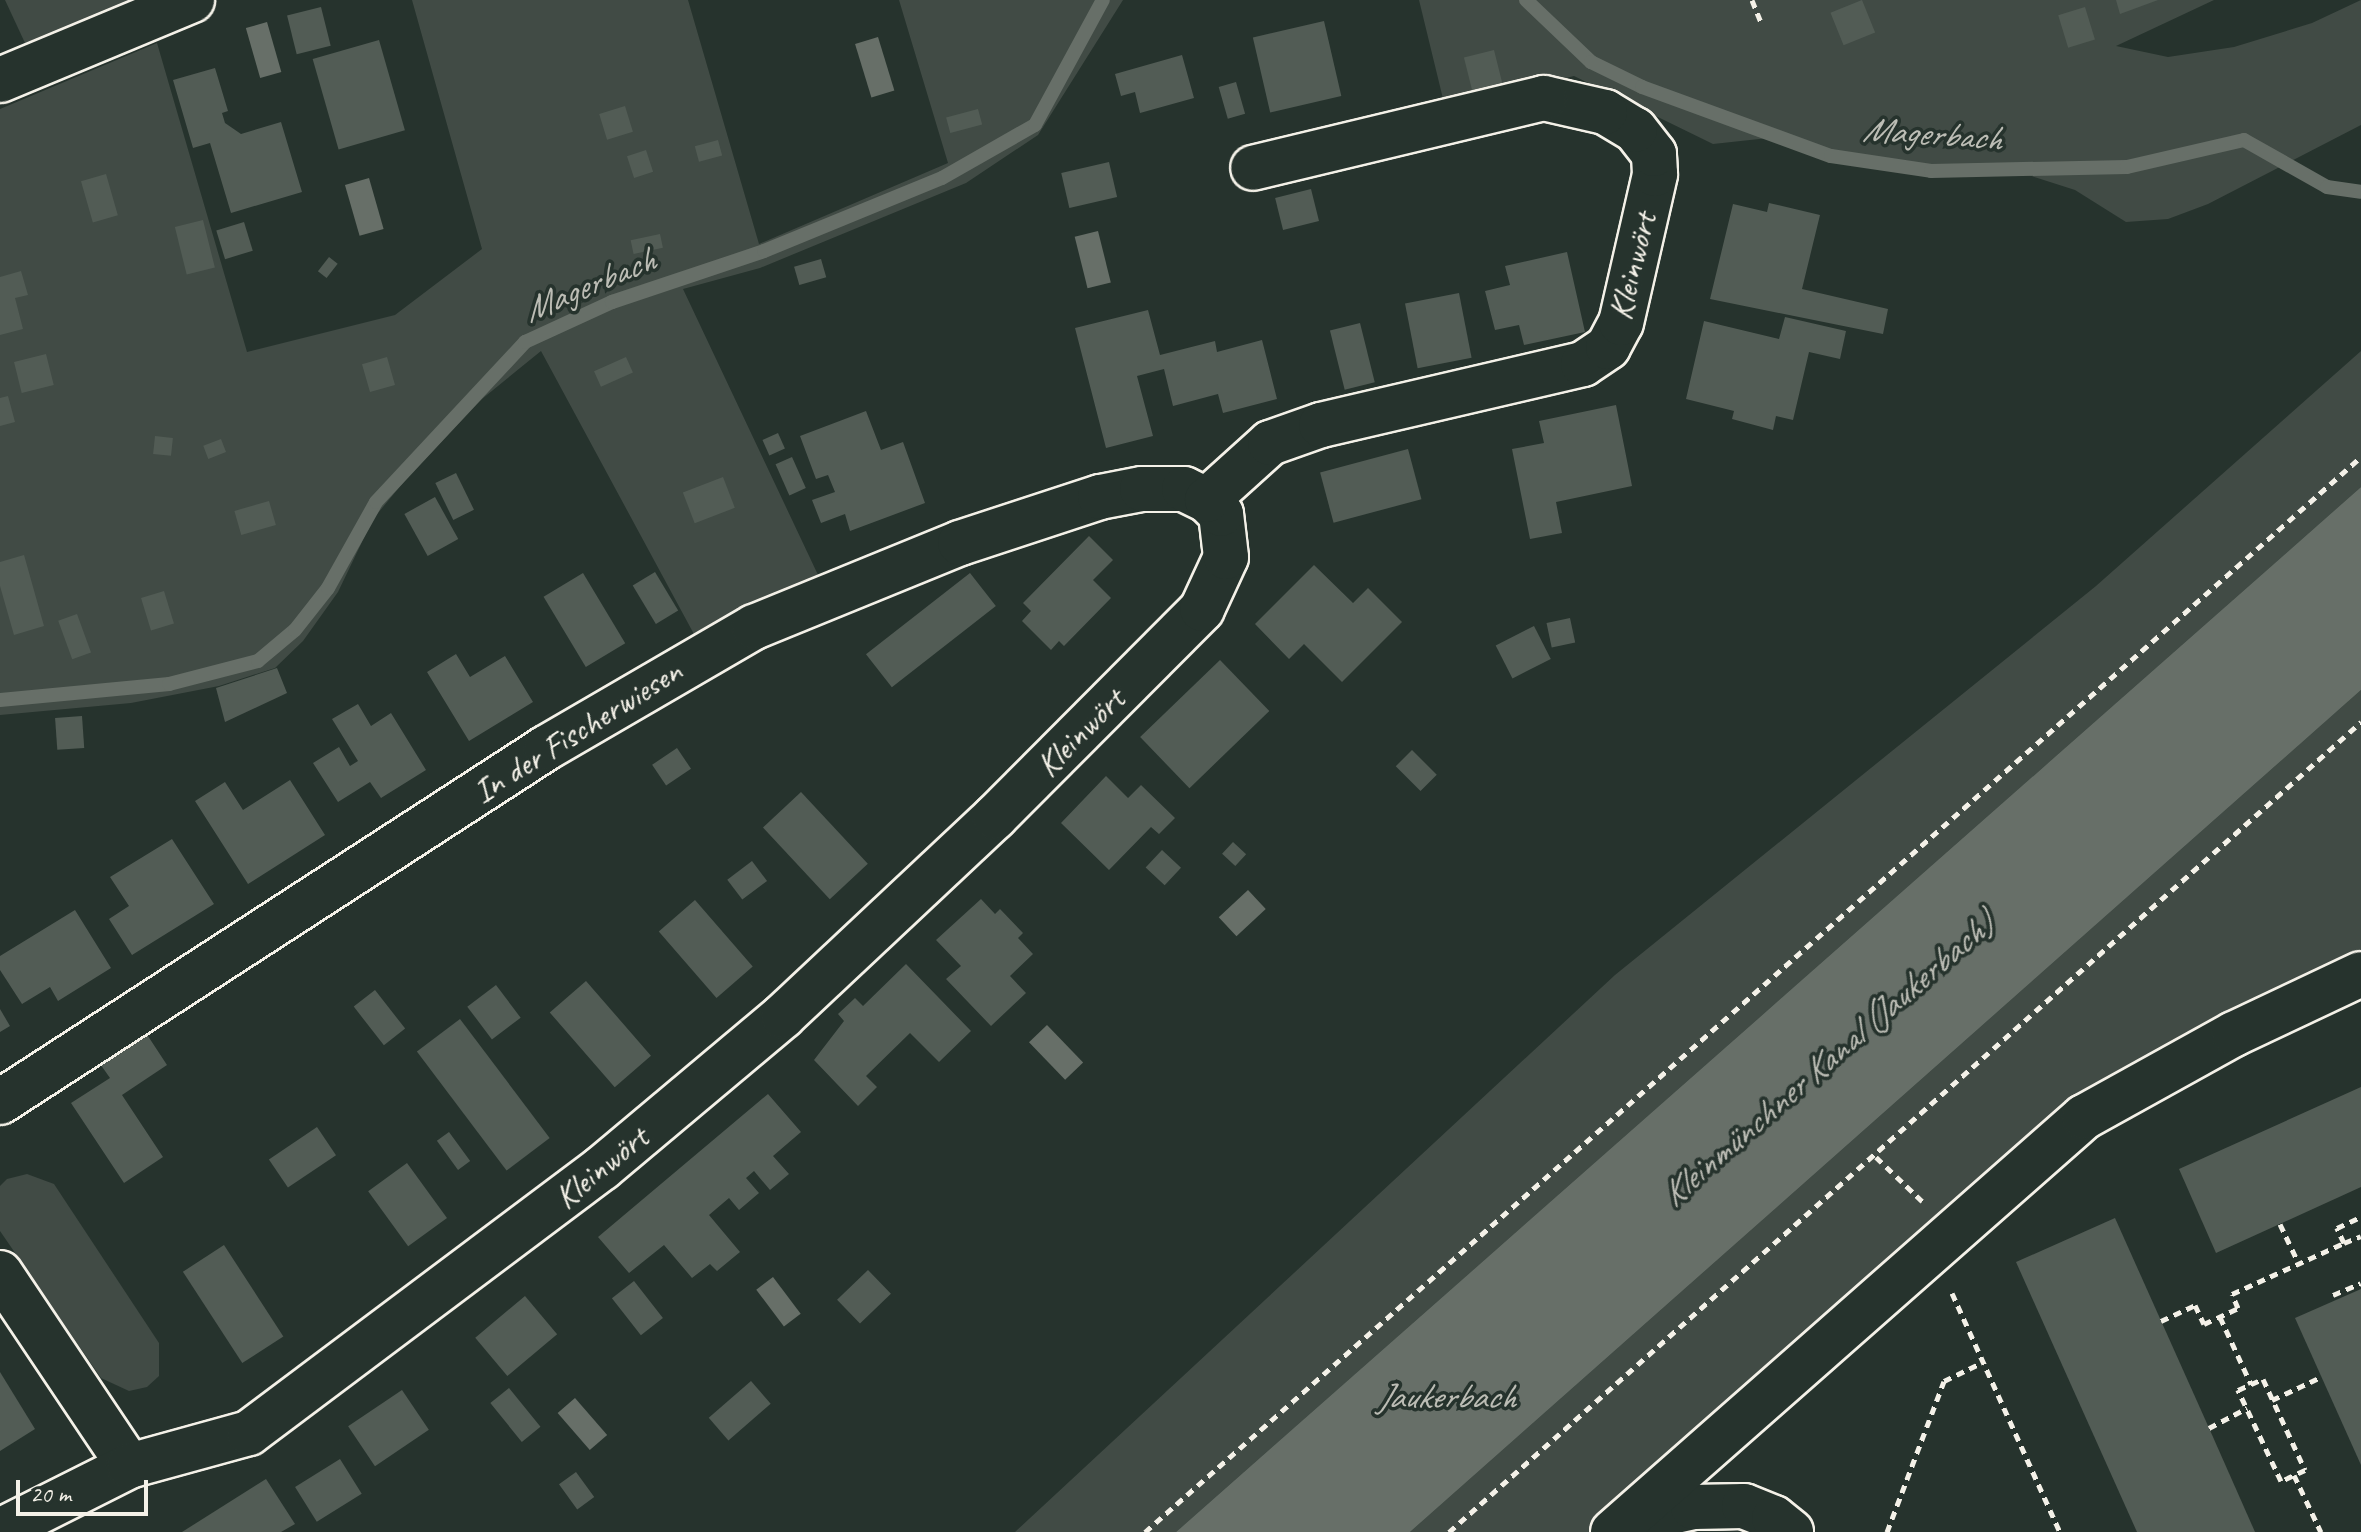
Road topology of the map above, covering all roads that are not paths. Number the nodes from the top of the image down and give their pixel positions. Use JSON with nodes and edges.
{"nodes":[{"id":1,"x":192,"y":0,"type":"edge"},
{"id":2,"x":0,"y":80,"type":"edge"},
{"id":3,"x":1253,"y":168,"type":"dead end"},
{"id":4,"x":1207,"y":500,"type":"junction"},
{"id":5,"x":2361,"y":974,"type":"edge"},
{"id":6,"x":0,"y":1102,"type":"edge"},
{"id":7,"x":0,"y":1273,"type":"edge"},
{"id":8,"x":129,"y":1466,"type":"junction"},
{"id":9,"x":1618,"y":1527,"type":"edge"},
{"id":10,"x":0,"y":1531,"type":"edge"},
{"id":11,"x":1791,"y":1532,"type":"edge"}],
"edges":[{"from":1,"to":2,"type":"street"},
{"from":3,"to":4,"type":"street","name":"Kleinwört"},
{"from":4,"to":6,"type":"street","name":"In der Fischerwiesen"},
{"from":4,"to":8,"type":"street","name":"Kleinwört"},
{"from":5,"to":9,"type":"street"},
{"from":7,"to":8,"type":"street"},
{"from":8,"to":10,"type":"street","name":"Kleinwört"},
{"from":9,"to":11,"type":"street"}]}
